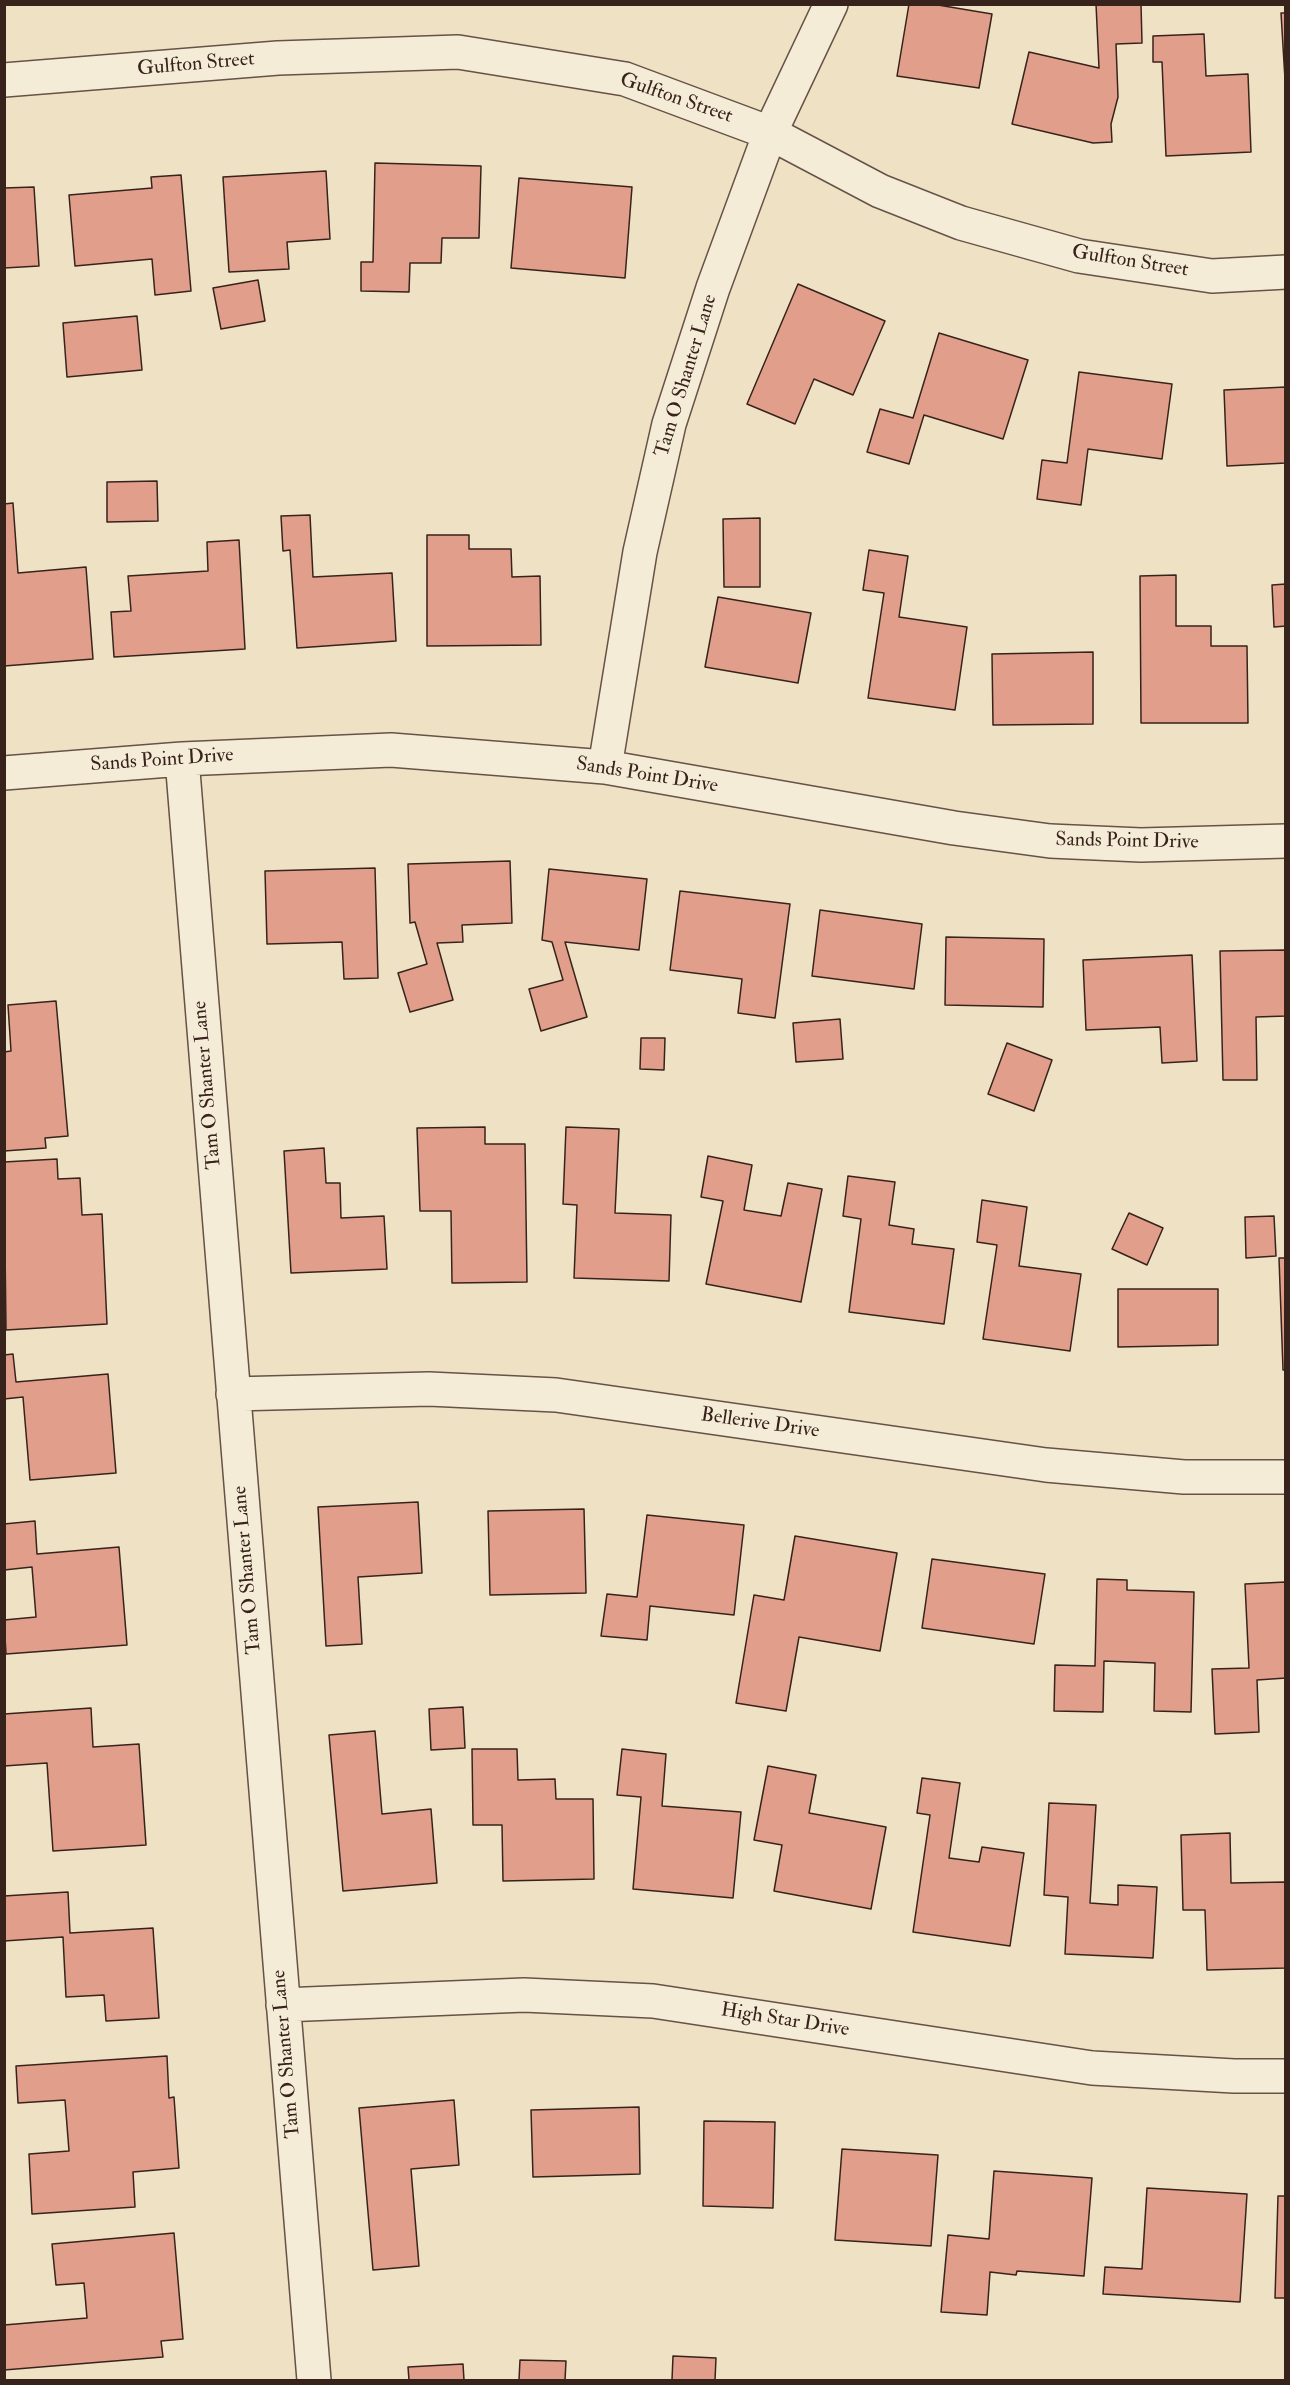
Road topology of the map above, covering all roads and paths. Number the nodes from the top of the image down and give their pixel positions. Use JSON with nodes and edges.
{"nodes":[{"id":1,"x":831,"y":4,"type":"edge"},
{"id":2,"x":4,"y":80,"type":"edge"},
{"id":3,"x":770,"y":133,"type":"junction"},
{"id":4,"x":1286,"y":272,"type":"edge"},
{"id":5,"x":182,"y":759,"type":"junction"},
{"id":6,"x":605,"y":767,"type":"junction"},
{"id":7,"x":4,"y":773,"type":"edge"},
{"id":8,"x":1286,"y":841,"type":"edge"},
{"id":9,"x":233,"y":1394,"type":"junction"},
{"id":10,"x":1286,"y":1477,"type":"edge"},
{"id":11,"x":283,"y":2005,"type":"junction"},
{"id":12,"x":1286,"y":2076,"type":"edge"},
{"id":13,"x":314,"y":2380,"type":"edge"}],
"edges":[{"from":1,"to":3,"type":"street","name":"Tam O Shanter Lane"},
{"from":2,"to":3,"type":"street","name":"Gulfton Street"},
{"from":3,"to":4,"type":"street","name":"Gulfton Street"},
{"from":3,"to":6,"type":"street","name":"Tam O Shanter Lane"},
{"from":5,"to":6,"type":"street","name":"Sands Point Drive"},
{"from":5,"to":7,"type":"street","name":"Sands Point Drive"},
{"from":5,"to":9,"type":"street","name":"Tam O Shanter Lane"},
{"from":6,"to":8,"type":"street","name":"Sands Point Drive"},
{"from":9,"to":10,"type":"street","name":"Bellerive Drive"},
{"from":9,"to":11,"type":"street","name":"Tam O Shanter Lane"},
{"from":11,"to":12,"type":"street","name":"High Star Drive"},
{"from":11,"to":13,"type":"street","name":"Tam O Shanter Lane"}]}
